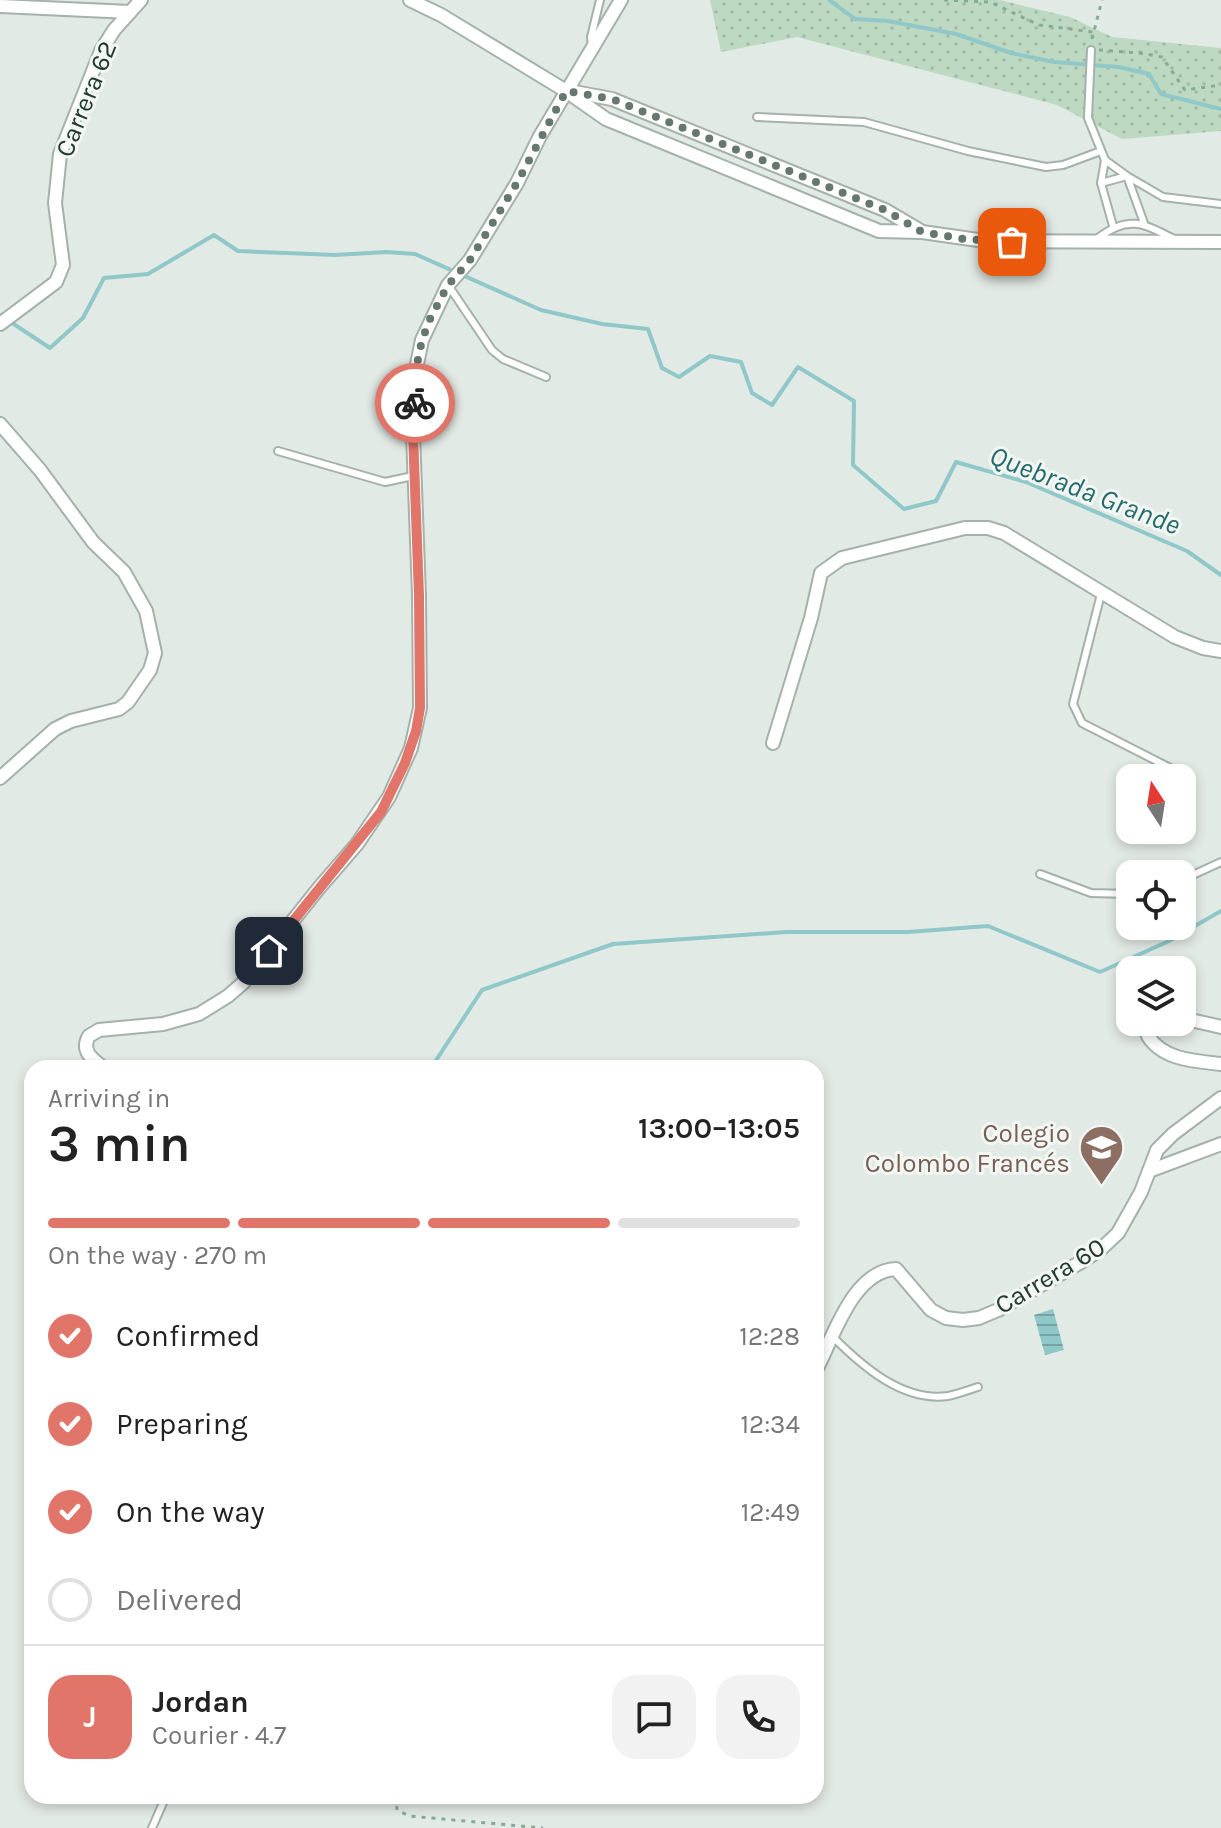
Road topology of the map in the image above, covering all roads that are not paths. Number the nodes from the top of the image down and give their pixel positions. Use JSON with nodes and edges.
{"nodes":[{"id":1,"x":141,"y":0,"type":"edge"},
{"id":2,"x":410,"y":0,"type":"edge"},
{"id":3,"x":600,"y":0,"type":"edge"},
{"id":4,"x":621,"y":0,"type":"edge"},
{"id":5,"x":0,"y":6,"type":"edge"},
{"id":6,"x":130,"y":12,"type":"junction"},
{"id":7,"x":593,"y":50,"type":"junction"},
{"id":8,"x":1091,"y":50,"type":"road end"},
{"id":9,"x":566,"y":91,"type":"junction"},
{"id":10,"x":757,"y":117,"type":"dead end"},
{"id":11,"x":1101,"y":151,"type":"junction"},
{"id":12,"x":1105,"y":160,"type":"junction"},
{"id":13,"x":1127,"y":176,"type":"junction"},
{"id":14,"x":1101,"y":183,"type":"junction"},
{"id":15,"x":1221,"y":204,"type":"edge"},
{"id":16,"x":1144,"y":223,"type":"junction"},
{"id":17,"x":1113,"y":226,"type":"junction"},
{"id":18,"x":922,"y":232,"type":"junction"},
{"id":19,"x":1177,"y":241,"type":"junction"},
{"id":20,"x":1221,"y":242,"type":"edge"},
{"id":21,"x":1092,"y":243,"type":"junction"},
{"id":22,"x":451,"y":282,"type":"junction"},
{"id":23,"x":0,"y":324,"type":"edge"},
{"id":24,"x":546,"y":377,"type":"dead end"},
{"id":25,"x":0,"y":424,"type":"edge"},
{"id":26,"x":278,"y":451,"type":"dead end"},
{"id":27,"x":417,"y":475,"type":"junction"},
{"id":28,"x":1102,"y":593,"type":"junction"},
{"id":29,"x":1221,"y":651,"type":"edge"},
{"id":30,"x":773,"y":743,"type":"dead end"},
{"id":31,"x":1163,"y":764,"type":"edge"},
{"id":32,"x":0,"y":778,"type":"edge"},
{"id":33,"x":1221,"y":862,"type":"edge"},
{"id":34,"x":1040,"y":874,"type":"dead end"},
{"id":35,"x":1196,"y":874,"type":"edge"},
{"id":36,"x":1116,"y":894,"type":"edge"},
{"id":37,"x":1196,"y":1021,"type":"edge"},
{"id":38,"x":1221,"y":1027,"type":"edge"},
{"id":39,"x":1148,"y":1036,"type":"edge"},
{"id":40,"x":94,"y":1060,"type":"edge"},
{"id":41,"x":1221,"y":1064,"type":"edge"},
{"id":42,"x":1221,"y":1098,"type":"edge"},
{"id":43,"x":1221,"y":1144,"type":"edge"},
{"id":44,"x":1149,"y":1171,"type":"junction"},
{"id":45,"x":831,"y":1335,"type":"junction"},
{"id":46,"x":824,"y":1351,"type":"edge"},
{"id":47,"x":978,"y":1387,"type":"dead end"},
{"id":48,"x":162,"y":1804,"type":"edge"},
{"id":49,"x":152,"y":1828,"type":"edge"}],
"edges":[{"from":1,"to":6,"type":"street","name":"Carrera 62"},
{"from":2,"to":9,"type":"street"},
{"from":3,"to":7,"type":"lane"},
{"from":4,"to":7,"type":"street"},
{"from":5,"to":6,"type":"street"},
{"from":6,"to":23,"type":"street","name":"Carrera 62"},
{"from":7,"to":9,"type":"street"},
{"from":8,"to":11,"type":"lane"},
{"from":9,"to":18,"type":"street"},
{"from":9,"to":18,"type":"street"},
{"from":9,"to":22,"type":"street"},
{"from":10,"to":11,"type":"lane"},
{"from":11,"to":12,"type":"lane"},
{"from":12,"to":13,"type":"lane"},
{"from":12,"to":14,"type":"lane"},
{"from":13,"to":14,"type":"lane"},
{"from":13,"to":15,"type":"lane"},
{"from":13,"to":16,"type":"lane"},
{"from":14,"to":17,"type":"lane"},
{"from":16,"to":17,"type":"lane"},
{"from":16,"to":19,"type":"lane"},
{"from":17,"to":21,"type":"lane"},
{"from":18,"to":21,"type":"street"},
{"from":19,"to":20,"type":"street"},
{"from":19,"to":21,"type":"street"},
{"from":22,"to":24,"type":"lane"},
{"from":22,"to":27,"type":"street"},
{"from":25,"to":32,"type":"street"},
{"from":26,"to":27,"type":"lane"},
{"from":27,"to":40,"type":"street"},
{"from":28,"to":29,"type":"street"},
{"from":28,"to":30,"type":"street"},
{"from":28,"to":31,"type":"lane"},
{"from":33,"to":35,"type":"lane"},
{"from":34,"to":36,"type":"lane"},
{"from":37,"to":38,"type":"street"},
{"from":39,"to":41,"type":"street"},
{"from":42,"to":44,"type":"street"},
{"from":43,"to":44,"type":"street"},
{"from":44,"to":45,"type":"street","name":"Carrera 60"},
{"from":45,"to":46,"type":"street","name":"Carrera 60"},
{"from":45,"to":47,"type":"lane"},
{"from":48,"to":49,"type":"lane"}]}
